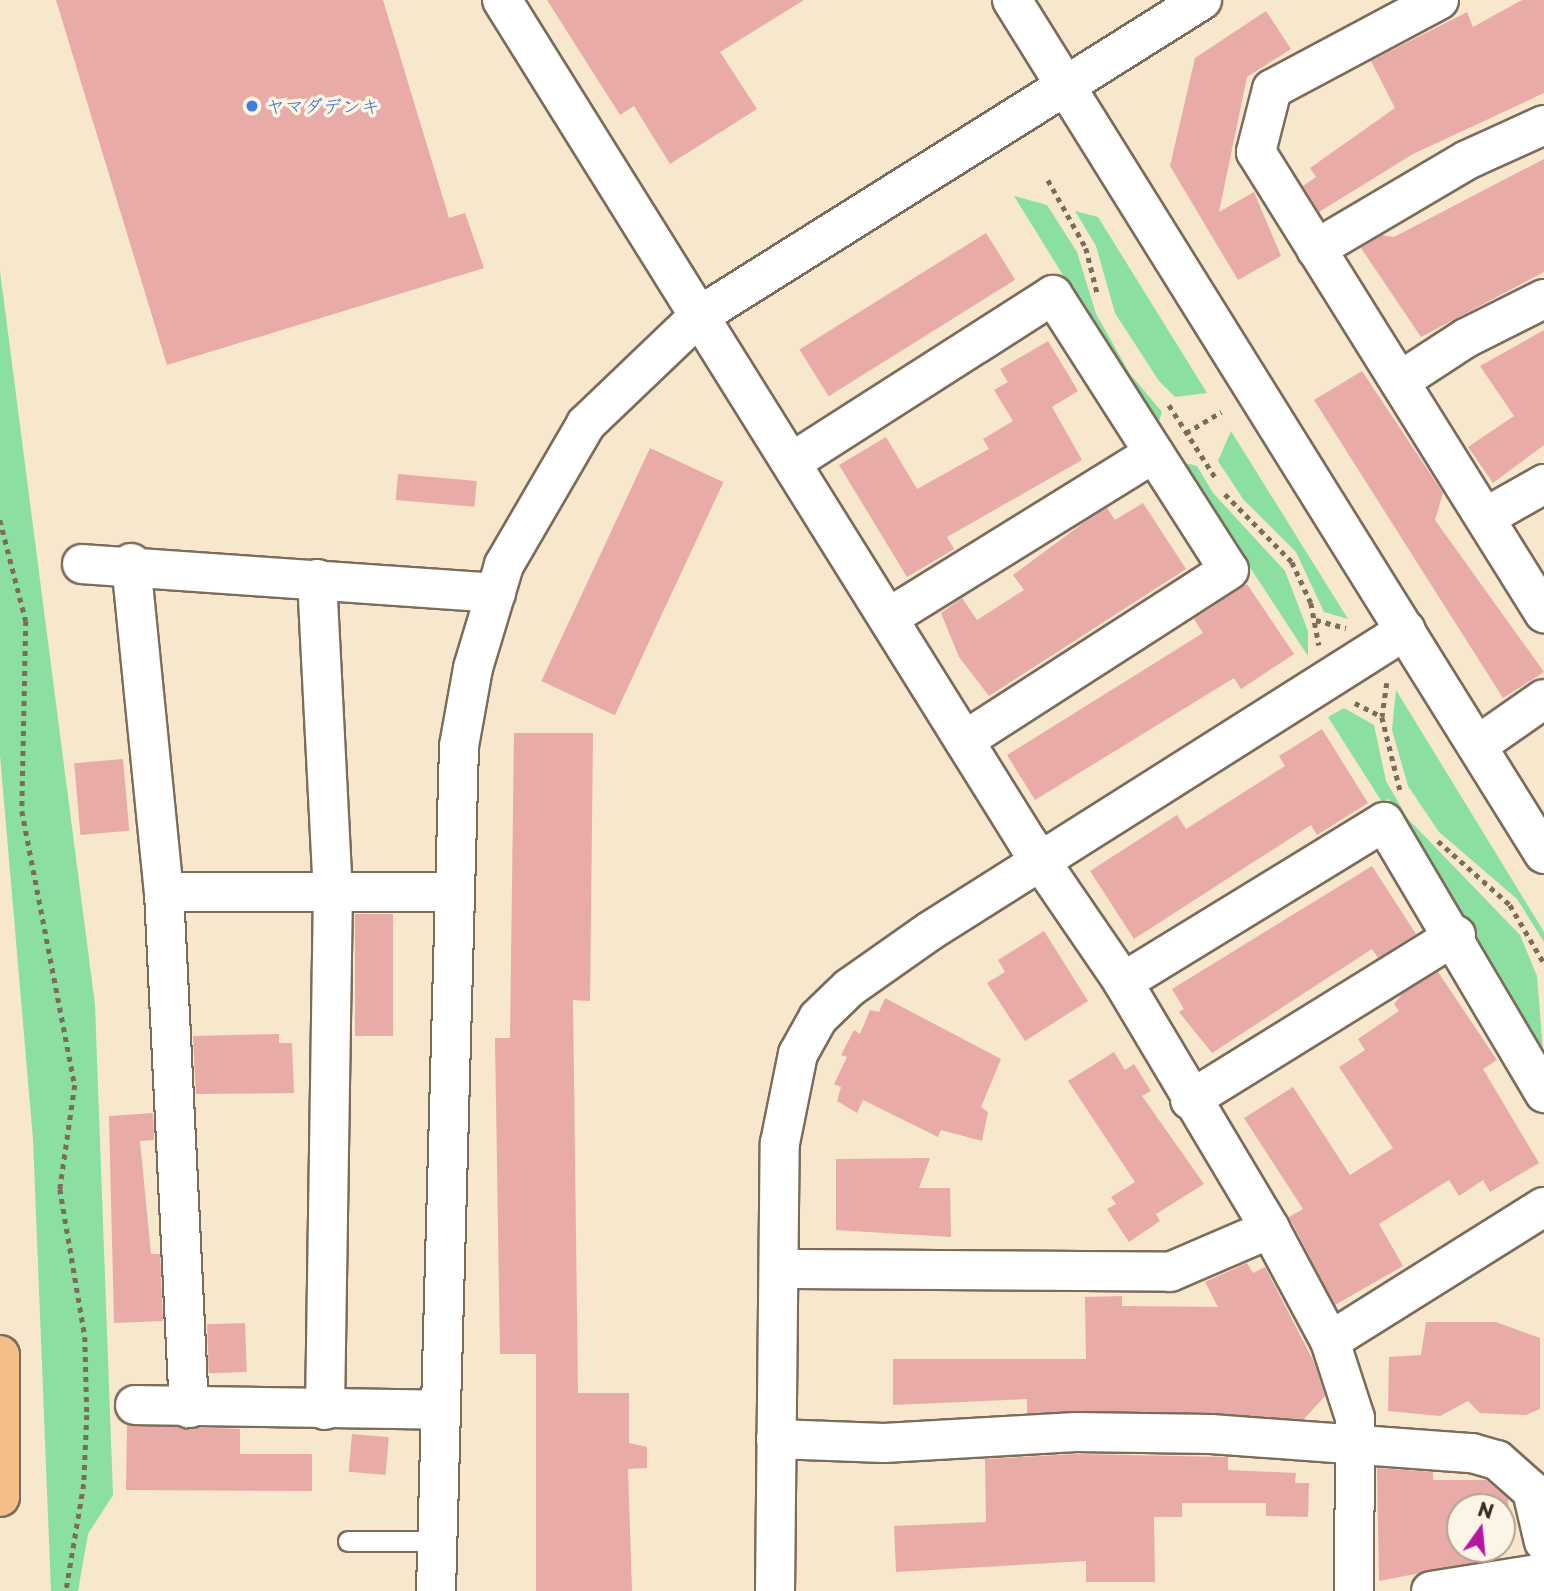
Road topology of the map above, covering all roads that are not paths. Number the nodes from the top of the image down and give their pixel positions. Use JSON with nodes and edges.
{"nodes":[{"id":1,"x":502,"y":0,"type":"edge"},
{"id":2,"x":1012,"y":0,"type":"edge"},
{"id":3,"x":1202,"y":0,"type":"edge"},
{"id":4,"x":1439,"y":0,"type":"edge"},
{"id":5,"x":1392,"y":10,"type":"edge"},
{"id":6,"x":1068,"y":84,"type":"junction"},
{"id":7,"x":1544,"y":125,"type":"edge"},
{"id":8,"x":1316,"y":250,"type":"junction"},
{"id":9,"x":1544,"y":299,"type":"edge"},
{"id":10,"x":699,"y":316,"type":"junction"},
{"id":11,"x":1400,"y":381,"type":"junction"},
{"id":12,"x":1154,"y":453,"type":"junction"},
{"id":13,"x":792,"y":462,"type":"junction"},
{"id":14,"x":1544,"y":484,"type":"edge"},
{"id":15,"x":1486,"y":517,"type":"junction"},
{"id":16,"x":131,"y":563,"type":"junction"},
{"id":17,"x":82,"y":564,"type":"dead end"},
{"id":18,"x":317,"y":579,"type":"junction"},
{"id":19,"x":496,"y":593,"type":"junction"},
{"id":20,"x":1544,"y":613,"type":"edge"},
{"id":21,"x":888,"y":618,"type":"junction"},
{"id":22,"x":1406,"y":630,"type":"junction"},
{"id":23,"x":1544,"y":699,"type":"edge"},
{"id":24,"x":964,"y":741,"type":"junction"},
{"id":25,"x":1478,"y":744,"type":"junction"},
{"id":26,"x":1544,"y":855,"type":"edge"},
{"id":27,"x":1041,"y":862,"type":"junction"},
{"id":28,"x":333,"y":890,"type":"junction"},
{"id":29,"x":164,"y":892,"type":"junction"},
{"id":30,"x":455,"y":892,"type":"junction"},
{"id":31,"x":1456,"y":935,"type":"junction"},
{"id":32,"x":1123,"y":982,"type":"junction"},
{"id":33,"x":1544,"y":1093,"type":"edge"},
{"id":34,"x":1190,"y":1100,"type":"junction"},
{"id":35,"x":1544,"y":1207,"type":"edge"},
{"id":36,"x":1270,"y":1229,"type":"junction"},
{"id":37,"x":779,"y":1269,"type":"junction"},
{"id":38,"x":1330,"y":1341,"type":"junction"},
{"id":39,"x":0,"y":1355,"type":"edge"},
{"id":40,"x":135,"y":1405,"type":"dead end"},
{"id":41,"x":189,"y":1408,"type":"junction"},
{"id":42,"x":325,"y":1410,"type":"junction"},
{"id":43,"x":440,"y":1410,"type":"junction"},
{"id":44,"x":776,"y":1439,"type":"junction"},
{"id":45,"x":1356,"y":1446,"type":"junction"},
{"id":46,"x":0,"y":1497,"type":"edge"},
{"id":47,"x":348,"y":1541,"type":"dead end"},
{"id":48,"x":437,"y":1541,"type":"junction"},
{"id":49,"x":1544,"y":1542,"type":"edge"},
{"id":50,"x":1544,"y":1573,"type":"edge"},
{"id":51,"x":436,"y":1591,"type":"edge"},
{"id":52,"x":775,"y":1591,"type":"edge"},
{"id":53,"x":1354,"y":1591,"type":"edge"},
{"id":54,"x":1431,"y":1591,"type":"edge"}],
"edges":[{"from":1,"to":10,"type":"street"},
{"from":2,"to":6,"type":"street"},
{"from":3,"to":6,"type":"street"},
{"from":4,"to":5,"type":"street"},
{"from":5,"to":8,"type":"street"},
{"from":6,"to":10,"type":"street"},
{"from":6,"to":22,"type":"street"},
{"from":7,"to":8,"type":"street"},
{"from":8,"to":11,"type":"street"},
{"from":9,"to":11,"type":"street"},
{"from":10,"to":13,"type":"street"},
{"from":10,"to":19,"type":"street"},
{"from":11,"to":15,"type":"street"},
{"from":12,"to":13,"type":"street"},
{"from":12,"to":21,"type":"street"},
{"from":12,"to":24,"type":"street"},
{"from":13,"to":21,"type":"street"},
{"from":14,"to":15,"type":"street"},
{"from":15,"to":20,"type":"street"},
{"from":16,"to":17,"type":"street"},
{"from":16,"to":18,"type":"street"},
{"from":16,"to":29,"type":"street"},
{"from":18,"to":19,"type":"street"},
{"from":18,"to":28,"type":"street"},
{"from":19,"to":30,"type":"street"},
{"from":21,"to":24,"type":"street"},
{"from":22,"to":25,"type":"street"},
{"from":22,"to":27,"type":"street"},
{"from":23,"to":25,"type":"street"},
{"from":24,"to":27,"type":"street"},
{"from":25,"to":26,"type":"street"},
{"from":27,"to":32,"type":"street"},
{"from":27,"to":37,"type":"street"},
{"from":28,"to":29,"type":"street"},
{"from":28,"to":30,"type":"street"},
{"from":28,"to":42,"type":"street"},
{"from":29,"to":41,"type":"street"},
{"from":30,"to":43,"type":"street"},
{"from":31,"to":32,"type":"street"},
{"from":31,"to":33,"type":"street"},
{"from":31,"to":34,"type":"street"},
{"from":32,"to":34,"type":"street"},
{"from":34,"to":36,"type":"street"},
{"from":35,"to":38,"type":"street"},
{"from":36,"to":37,"type":"street"},
{"from":36,"to":38,"type":"street"},
{"from":37,"to":44,"type":"street"},
{"from":38,"to":45,"type":"street"},
{"from":39,"to":46,"type":"highway"},
{"from":40,"to":41,"type":"street"},
{"from":41,"to":42,"type":"street"},
{"from":42,"to":43,"type":"street"},
{"from":43,"to":48,"type":"street"},
{"from":44,"to":45,"type":"street"},
{"from":44,"to":52,"type":"street"},
{"from":45,"to":49,"type":"street"},
{"from":45,"to":53,"type":"street"},
{"from":47,"to":48,"type":"lane"},
{"from":48,"to":51,"type":"street"},
{"from":50,"to":54,"type":"street"}]}
